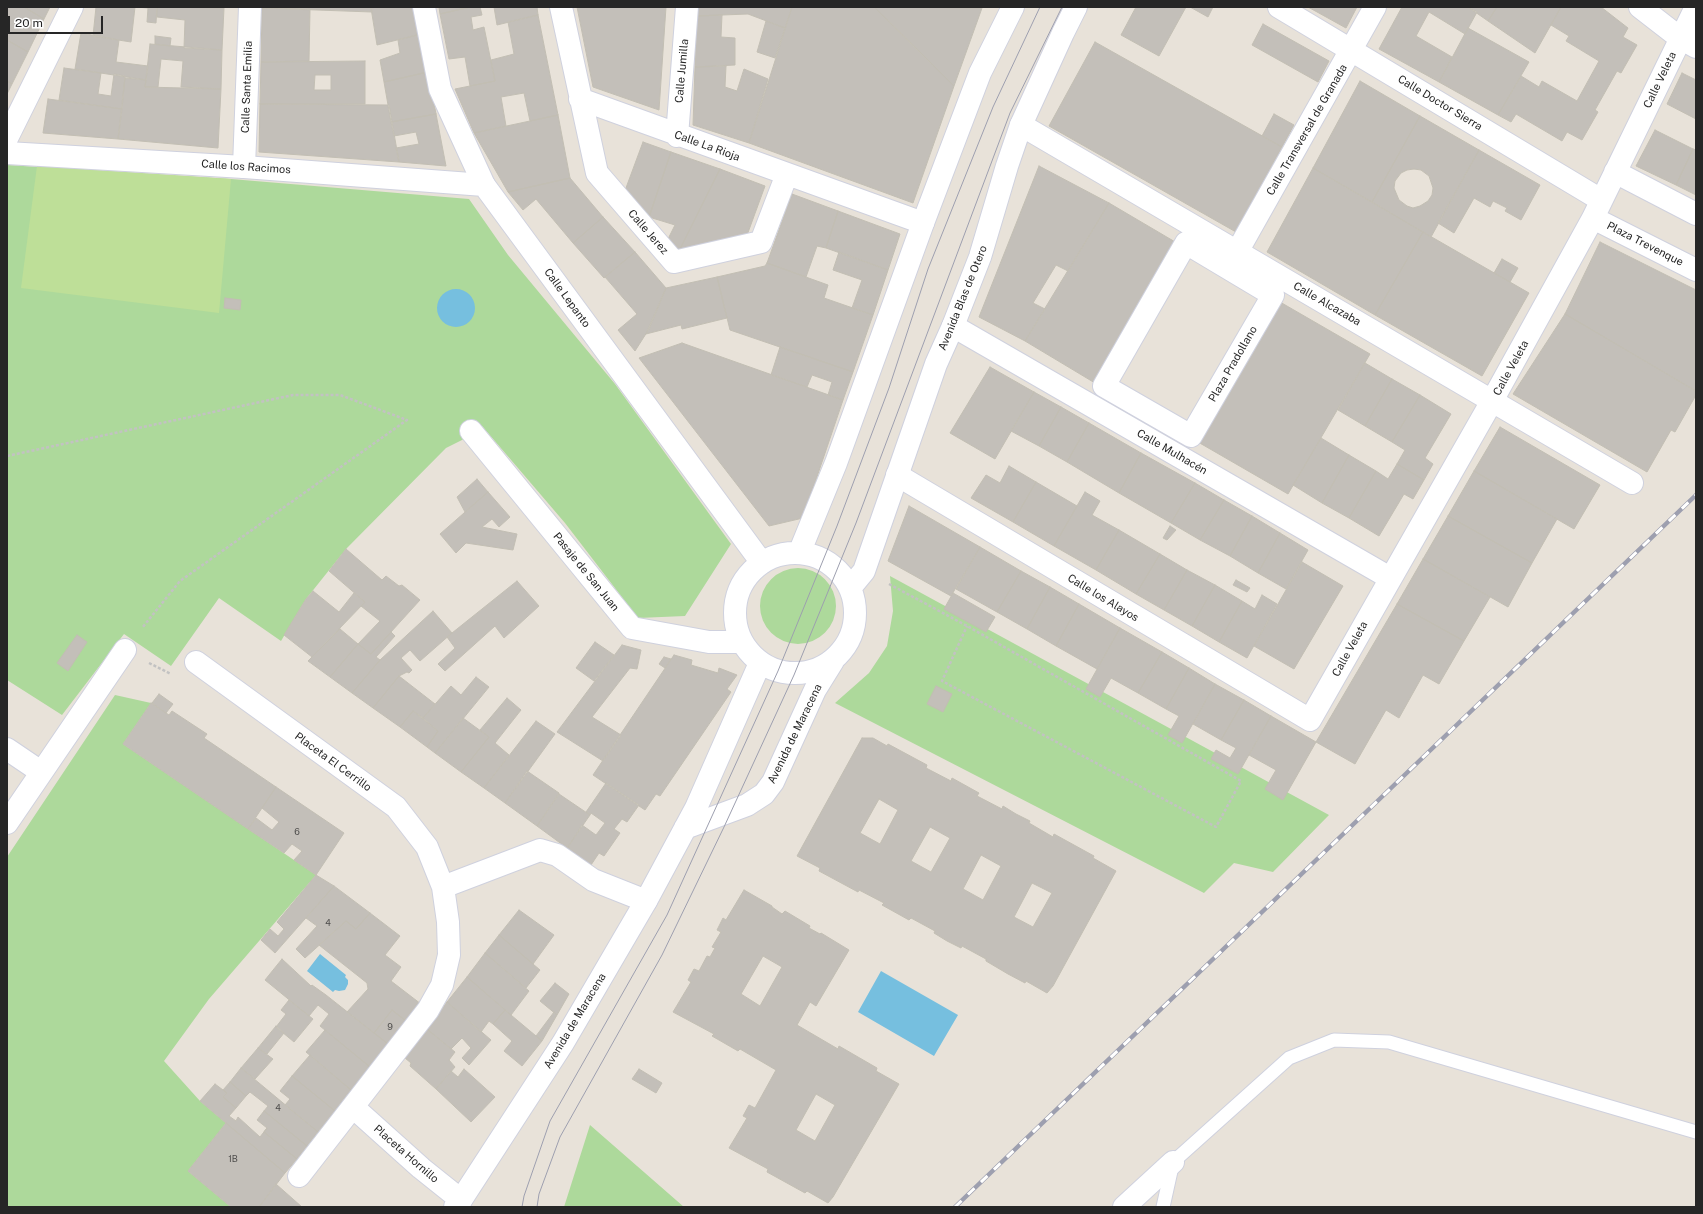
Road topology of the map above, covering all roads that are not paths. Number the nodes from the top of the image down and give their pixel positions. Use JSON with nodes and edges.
{"nodes":[{"id":1,"x":72,"y":7,"type":"edge"},
{"id":2,"x":250,"y":7,"type":"edge"},
{"id":3,"x":424,"y":7,"type":"edge"},
{"id":4,"x":561,"y":7,"type":"edge"},
{"id":5,"x":688,"y":7,"type":"edge"},
{"id":6,"x":1013,"y":7,"type":"edge"},
{"id":7,"x":1076,"y":7,"type":"edge"},
{"id":8,"x":1279,"y":7,"type":"edge"},
{"id":9,"x":1375,"y":7,"type":"edge"},
{"id":10,"x":1640,"y":7,"type":"edge"},
{"id":11,"x":1696,"y":7,"type":"edge"},
{"id":12,"x":1688,"y":42,"type":"edge"},
{"id":13,"x":1352,"y":50,"type":"junction"},
{"id":14,"x":580,"y":99,"type":"junction"},
{"id":15,"x":1022,"y":125,"type":"junction"},
{"id":16,"x":677,"y":136,"type":"junction"},
{"id":17,"x":7,"y":138,"type":"edge"},
{"id":18,"x":7,"y":153,"type":"edge"},
{"id":19,"x":244,"y":166,"type":"junction"},
{"id":20,"x":1615,"y":172,"type":"junction"},
{"id":21,"x":787,"y":174,"type":"junction"},
{"id":22,"x":484,"y":185,"type":"junction"},
{"id":23,"x":1597,"y":209,"type":"junction"},
{"id":24,"x":1696,"y":214,"type":"edge"},
{"id":25,"x":923,"y":223,"type":"junction"},
{"id":26,"x":1237,"y":252,"type":"junction"},
{"id":27,"x":1696,"y":270,"type":"edge"},
{"id":28,"x":953,"y":326,"type":"junction"},
{"id":29,"x":1492,"y":401,"type":"junction"},
{"id":30,"x":471,"y":431,"type":"dead end"},
{"id":31,"x":1183,"y":434,"type":"joint"},
{"id":32,"x":897,"y":476,"type":"junction"},
{"id":33,"x":1632,"y":483,"type":"dead end"},
{"id":34,"x":800,"y":551,"type":"junction"},
{"id":35,"x":762,"y":563,"type":"junction"},
{"id":36,"x":1390,"y":578,"type":"junction"},
{"id":37,"x":850,"y":588,"type":"junction"},
{"id":38,"x":741,"y":642,"type":"junction"},
{"id":39,"x":125,"y":650,"type":"road end"},
{"id":40,"x":834,"y":661,"type":"junction"},
{"id":41,"x":196,"y":662,"type":"dead end"},
{"id":42,"x":760,"y":663,"type":"junction"},
{"id":43,"x":1310,"y":720,"type":"joint"},
{"id":44,"x":7,"y":749,"type":"edge"},
{"id":45,"x":41,"y":772,"type":"junction"},
{"id":46,"x":7,"y":823,"type":"edge"},
{"id":47,"x":685,"y":828,"type":"junction"},
{"id":48,"x":443,"y":887,"type":"junction"},
{"id":49,"x":646,"y":901,"type":"junction"},
{"id":50,"x":353,"y":1107,"type":"junction"},
{"id":51,"x":1696,"y":1132,"type":"edge"},
{"id":52,"x":1173,"y":1162,"type":"junction"},
{"id":53,"x":299,"y":1176,"type":"dead end"},
{"id":54,"x":458,"y":1204,"type":"edge"},
{"id":55,"x":1124,"y":1207,"type":"edge"},
{"id":56,"x":1163,"y":1207,"type":"edge"}],
"edges":[{"from":1,"to":17,"type":"street"},
{"from":2,"to":19,"type":"street","name":"Calle Santa Emilia"},
{"from":3,"to":22,"type":"street","name":"Calle Lepanto"},
{"from":4,"to":14,"type":"street"},
{"from":5,"to":16,"type":"street","name":"Calle Jumilla"},
{"from":6,"to":25,"type":"street"},
{"from":7,"to":15,"type":"street","name":"Avenida Blas de Otero"},
{"from":8,"to":13,"type":"street","name":"Calle Doctor Sierra"},
{"from":9,"to":13,"type":"street","name":"Calle Transversal de Granada"},
{"from":10,"to":12,"type":"street"},
{"from":11,"to":12,"type":"street","name":"Calle Veleta"},
{"from":12,"to":20,"type":"street","name":"Calle Veleta"},
{"from":13,"to":23,"type":"street","name":"Calle Doctor Sierra"},
{"from":13,"to":26,"type":"street","name":"Calle Transversal de Granada"},
{"from":14,"to":16,"type":"street","name":"Calle La Rioja"},
{"from":14,"to":21,"type":"street","name":"Calle Jerez"},
{"from":15,"to":26,"type":"street","name":"Calle Alcazaba"},
{"from":15,"to":28,"type":"street","name":"Avenida Blas de Otero"},
{"from":16,"to":21,"type":"street","name":"Calle La Rioja"},
{"from":18,"to":19,"type":"street","name":"Calle los Racimos"},
{"from":19,"to":22,"type":"street","name":"Calle los Racimos"},
{"from":20,"to":23,"type":"street","name":"Calle Veleta"},
{"from":20,"to":24,"type":"street"},
{"from":21,"to":25,"type":"street","name":"Calle La Rioja"},
{"from":22,"to":35,"type":"street","name":"Calle Lepanto"},
{"from":23,"to":27,"type":"street","name":"Plaza Trevenque"},
{"from":23,"to":29,"type":"street","name":"Calle Veleta"},
{"from":25,"to":34,"type":"street"},
{"from":26,"to":29,"type":"street","name":"Calle Alcazaba"},
{"from":28,"to":32,"type":"street","name":"Avenida Blas de Otero"},
{"from":28,"to":36,"type":"street","name":"Calle Mulhacén"},
{"from":29,"to":33,"type":"street","name":"Calle Alcazaba"},
{"from":29,"to":36,"type":"street","name":"Calle Veleta"},
{"from":30,"to":38,"type":"street","name":"Pasaje de San Juan"},
{"from":31,"to":31,"type":"street","name":"Plaza Pradollano"},
{"from":32,"to":37,"type":"street","name":"Avenida Blas de Otero"},
{"from":32,"to":43,"type":"street","name":"Calle los Alayos"},
{"from":34,"to":35,"type":"street"},
{"from":34,"to":37,"type":"street"},
{"from":35,"to":38,"type":"street"},
{"from":36,"to":43,"type":"street","name":"Calle Veleta"},
{"from":37,"to":40,"type":"street"},
{"from":38,"to":42,"type":"street"},
{"from":39,"to":45,"type":"street"},
{"from":40,"to":42,"type":"street"},
{"from":40,"to":47,"type":"street","name":"Avenida de Maracena"},
{"from":41,"to":48,"type":"street","name":"Placeta El Cerrillo"},
{"from":42,"to":47,"type":"street","name":"Avenida de Maracena"},
{"from":44,"to":45,"type":"street"},
{"from":45,"to":46,"type":"street"},
{"from":47,"to":49,"type":"street","name":"Avenida de Maracena"},
{"from":48,"to":49,"type":"street"},
{"from":48,"to":50,"type":"street","name":"Placeta El Cerrillo"},
{"from":49,"to":54,"type":"street","name":"Avenida de Maracena"},
{"from":50,"to":53,"type":"street"},
{"from":50,"to":54,"type":"street","name":"Placeta Hornillo"},
{"from":51,"to":52,"type":"lane"},
{"from":52,"to":55,"type":"street"},
{"from":52,"to":56,"type":"lane"}]}
